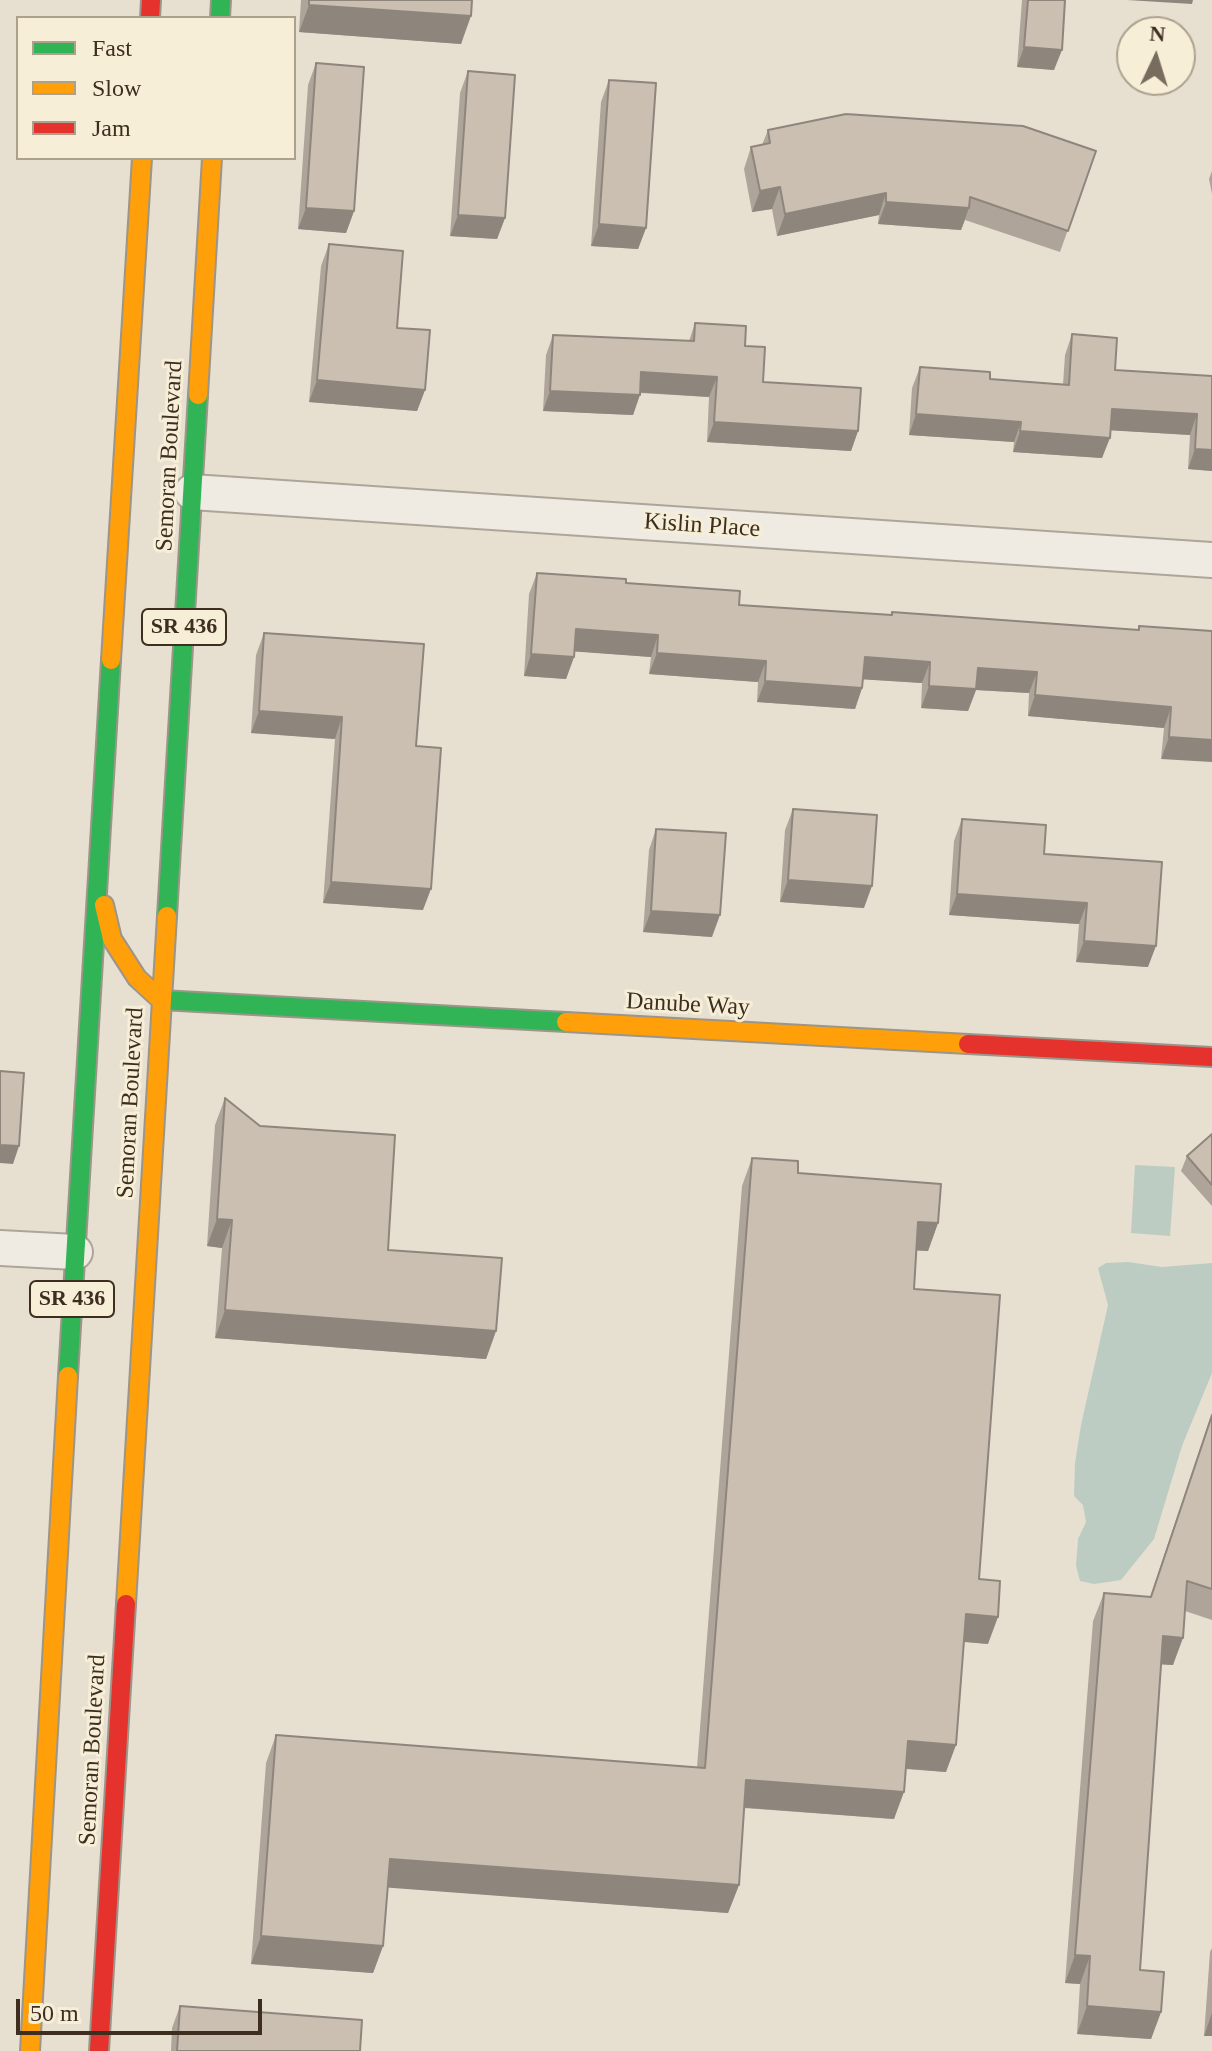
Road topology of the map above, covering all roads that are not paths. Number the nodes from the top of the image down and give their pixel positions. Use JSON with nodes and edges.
{"nodes":[{"id":1,"x":142,"y":160,"type":"edge"},
{"id":2,"x":212,"y":160,"type":"edge"},
{"id":3,"x":192,"y":492,"type":"junction"},
{"id":4,"x":1212,"y":560,"type":"edge"},
{"id":5,"x":98,"y":884,"type":"junction"},
{"id":6,"x":92,"y":985,"type":"junction"},
{"id":7,"x":113,"y":998,"type":"dead end"},
{"id":8,"x":161,"y":1000,"type":"junction"},
{"id":9,"x":142,"y":1032,"type":"dead end"},
{"id":10,"x":1212,"y":1057,"type":"edge"},
{"id":11,"x":155,"y":1096,"type":"junction"},
{"id":12,"x":0,"y":1248,"type":"edge"},
{"id":13,"x":75,"y":1252,"type":"junction"},
{"id":14,"x":30,"y":2051,"type":"edge"},
{"id":15,"x":99,"y":2051,"type":"edge"}],
"edges":[{"from":1,"to":5,"type":"main road","name":"Semoran Boulevard","number":"SR 436"},
{"from":2,"to":3,"type":"main road","name":"Semoran Boulevard","number":"SR 436"},
{"from":3,"to":4,"type":"street","name":"Kislin Place"},
{"from":3,"to":8,"type":"main road","name":"Semoran Boulevard","number":"SR 436"},
{"from":5,"to":6,"type":"main road","name":"Semoran Boulevard","number":"SR 436"},
{"from":5,"to":8,"type":"main road"},
{"from":6,"to":7,"type":"main road"},
{"from":6,"to":13,"type":"main road","name":"Semoran Boulevard","number":"SR 436"},
{"from":8,"to":10,"type":"main road","name":"Danube Way"},
{"from":8,"to":11,"type":"main road","name":"Semoran Boulevard","number":"SR 436"},
{"from":9,"to":11,"type":"main road"},
{"from":11,"to":15,"type":"main road","name":"Semoran Boulevard","number":"SR 436"},
{"from":12,"to":13,"type":"street"},
{"from":13,"to":14,"type":"main road","name":"Semoran Boulevard","number":"SR 436"}]}
